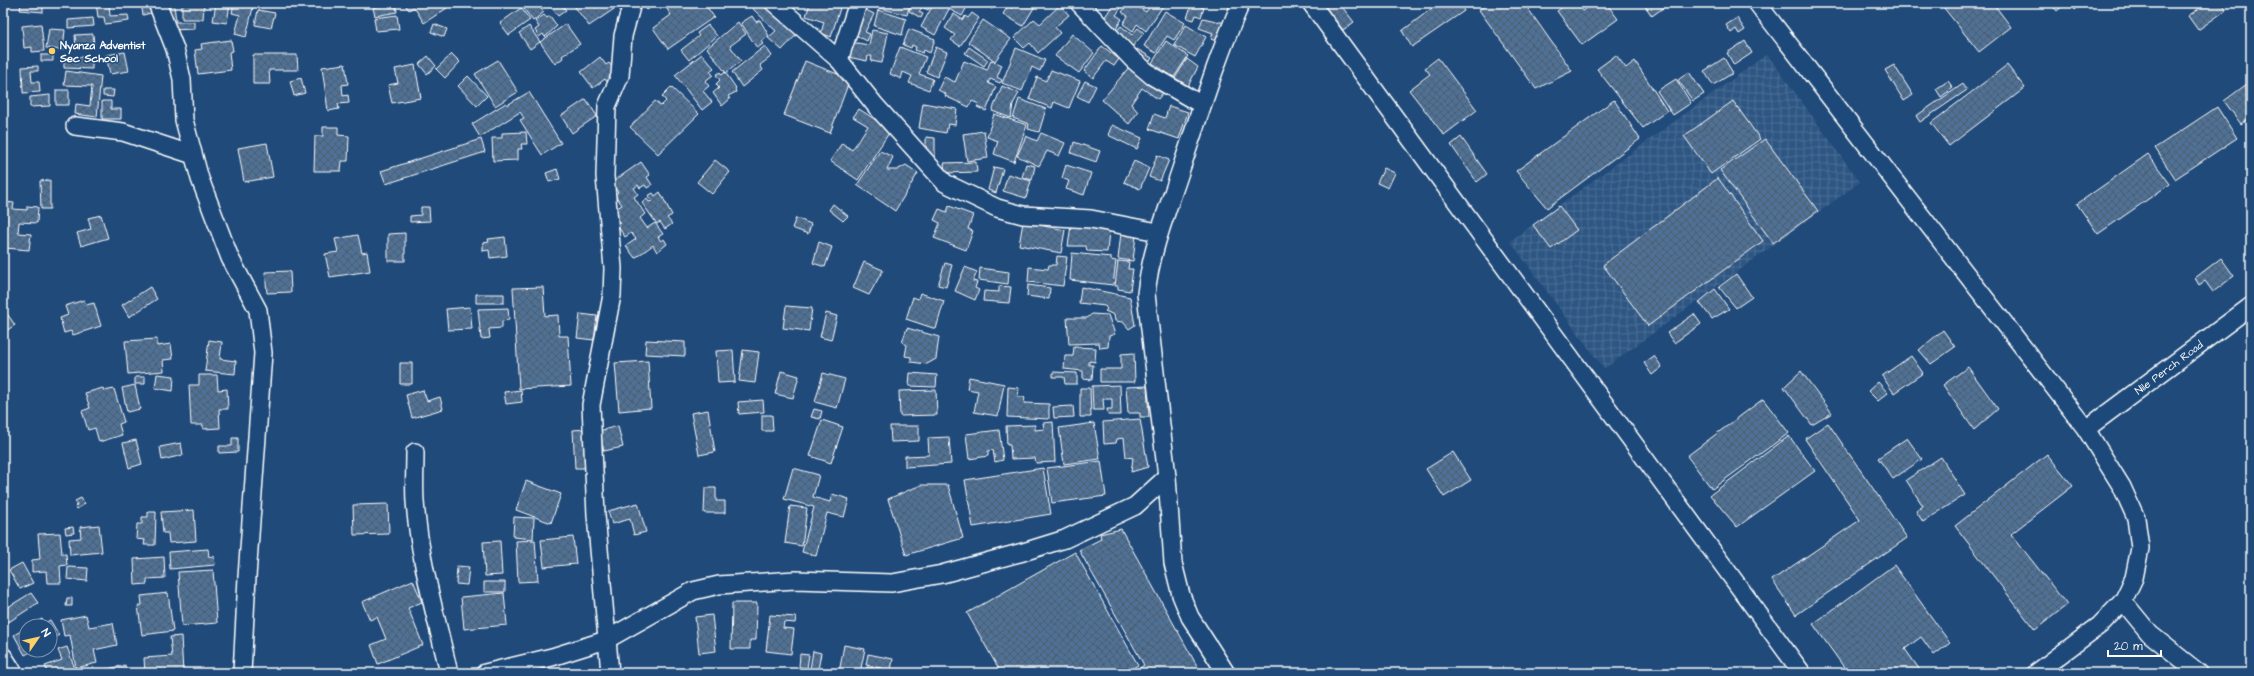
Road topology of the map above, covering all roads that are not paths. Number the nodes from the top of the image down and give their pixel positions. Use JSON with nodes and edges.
{"nodes":[{"id":1,"x":157,"y":3,"type":"edge"},
{"id":2,"x":632,"y":3,"type":"edge"},
{"id":3,"x":774,"y":3,"type":"edge"},
{"id":4,"x":858,"y":3,"type":"edge"},
{"id":5,"x":1080,"y":3,"type":"edge"},
{"id":6,"x":1241,"y":3,"type":"edge"},
{"id":7,"x":1311,"y":3,"type":"edge"},
{"id":8,"x":1757,"y":3,"type":"edge"},
{"id":9,"x":839,"y":60,"type":"junction"},
{"id":10,"x":1202,"y":105,"type":"junction"},
{"id":11,"x":75,"y":126,"type":"dead end"},
{"id":12,"x":193,"y":155,"type":"junction"},
{"id":13,"x":1158,"y":232,"type":"junction"},
{"id":14,"x":2251,"y":306,"type":"edge"},
{"id":15,"x":2086,"y":429,"type":"junction"},
{"id":16,"x":415,"y":452,"type":"dead end"},
{"id":17,"x":1167,"y":476,"type":"junction"},
{"id":18,"x":2123,"y":601,"type":"junction"},
{"id":19,"x":606,"y":640,"type":"junction"},
{"id":20,"x":3,"y":656,"type":"edge"},
{"id":21,"x":2039,"y":672,"type":"edge"},
{"id":22,"x":14,"y":673,"type":"edge"},
{"id":23,"x":242,"y":673,"type":"edge"},
{"id":24,"x":449,"y":673,"type":"edge"},
{"id":25,"x":485,"y":673,"type":"edge"},
{"id":26,"x":610,"y":673,"type":"edge"},
{"id":27,"x":1226,"y":673,"type":"edge"},
{"id":28,"x":1802,"y":673,"type":"edge"},
{"id":29,"x":2199,"y":673,"type":"edge"}],
"edges":[{"from":1,"to":12,"type":"street"},
{"from":2,"to":19,"type":"street"},
{"from":3,"to":9,"type":"street"},
{"from":4,"to":9,"type":"street"},
{"from":5,"to":10,"type":"street"},
{"from":6,"to":10,"type":"street"},
{"from":7,"to":28,"type":"street"},
{"from":8,"to":15,"type":"street"},
{"from":9,"to":13,"type":"street"},
{"from":10,"to":13,"type":"street"},
{"from":11,"to":12,"type":"street"},
{"from":12,"to":23,"type":"street"},
{"from":13,"to":17,"type":"street"},
{"from":14,"to":15,"type":"street","name":"Nile Perch Road"},
{"from":15,"to":18,"type":"street"},
{"from":16,"to":24,"type":"street"},
{"from":17,"to":19,"type":"street"},
{"from":17,"to":27,"type":"street"},
{"from":18,"to":21,"type":"street"},
{"from":18,"to":29,"type":"street"},
{"from":19,"to":25,"type":"street"},
{"from":19,"to":26,"type":"street"},
{"from":20,"to":22,"type":"street"}]}
